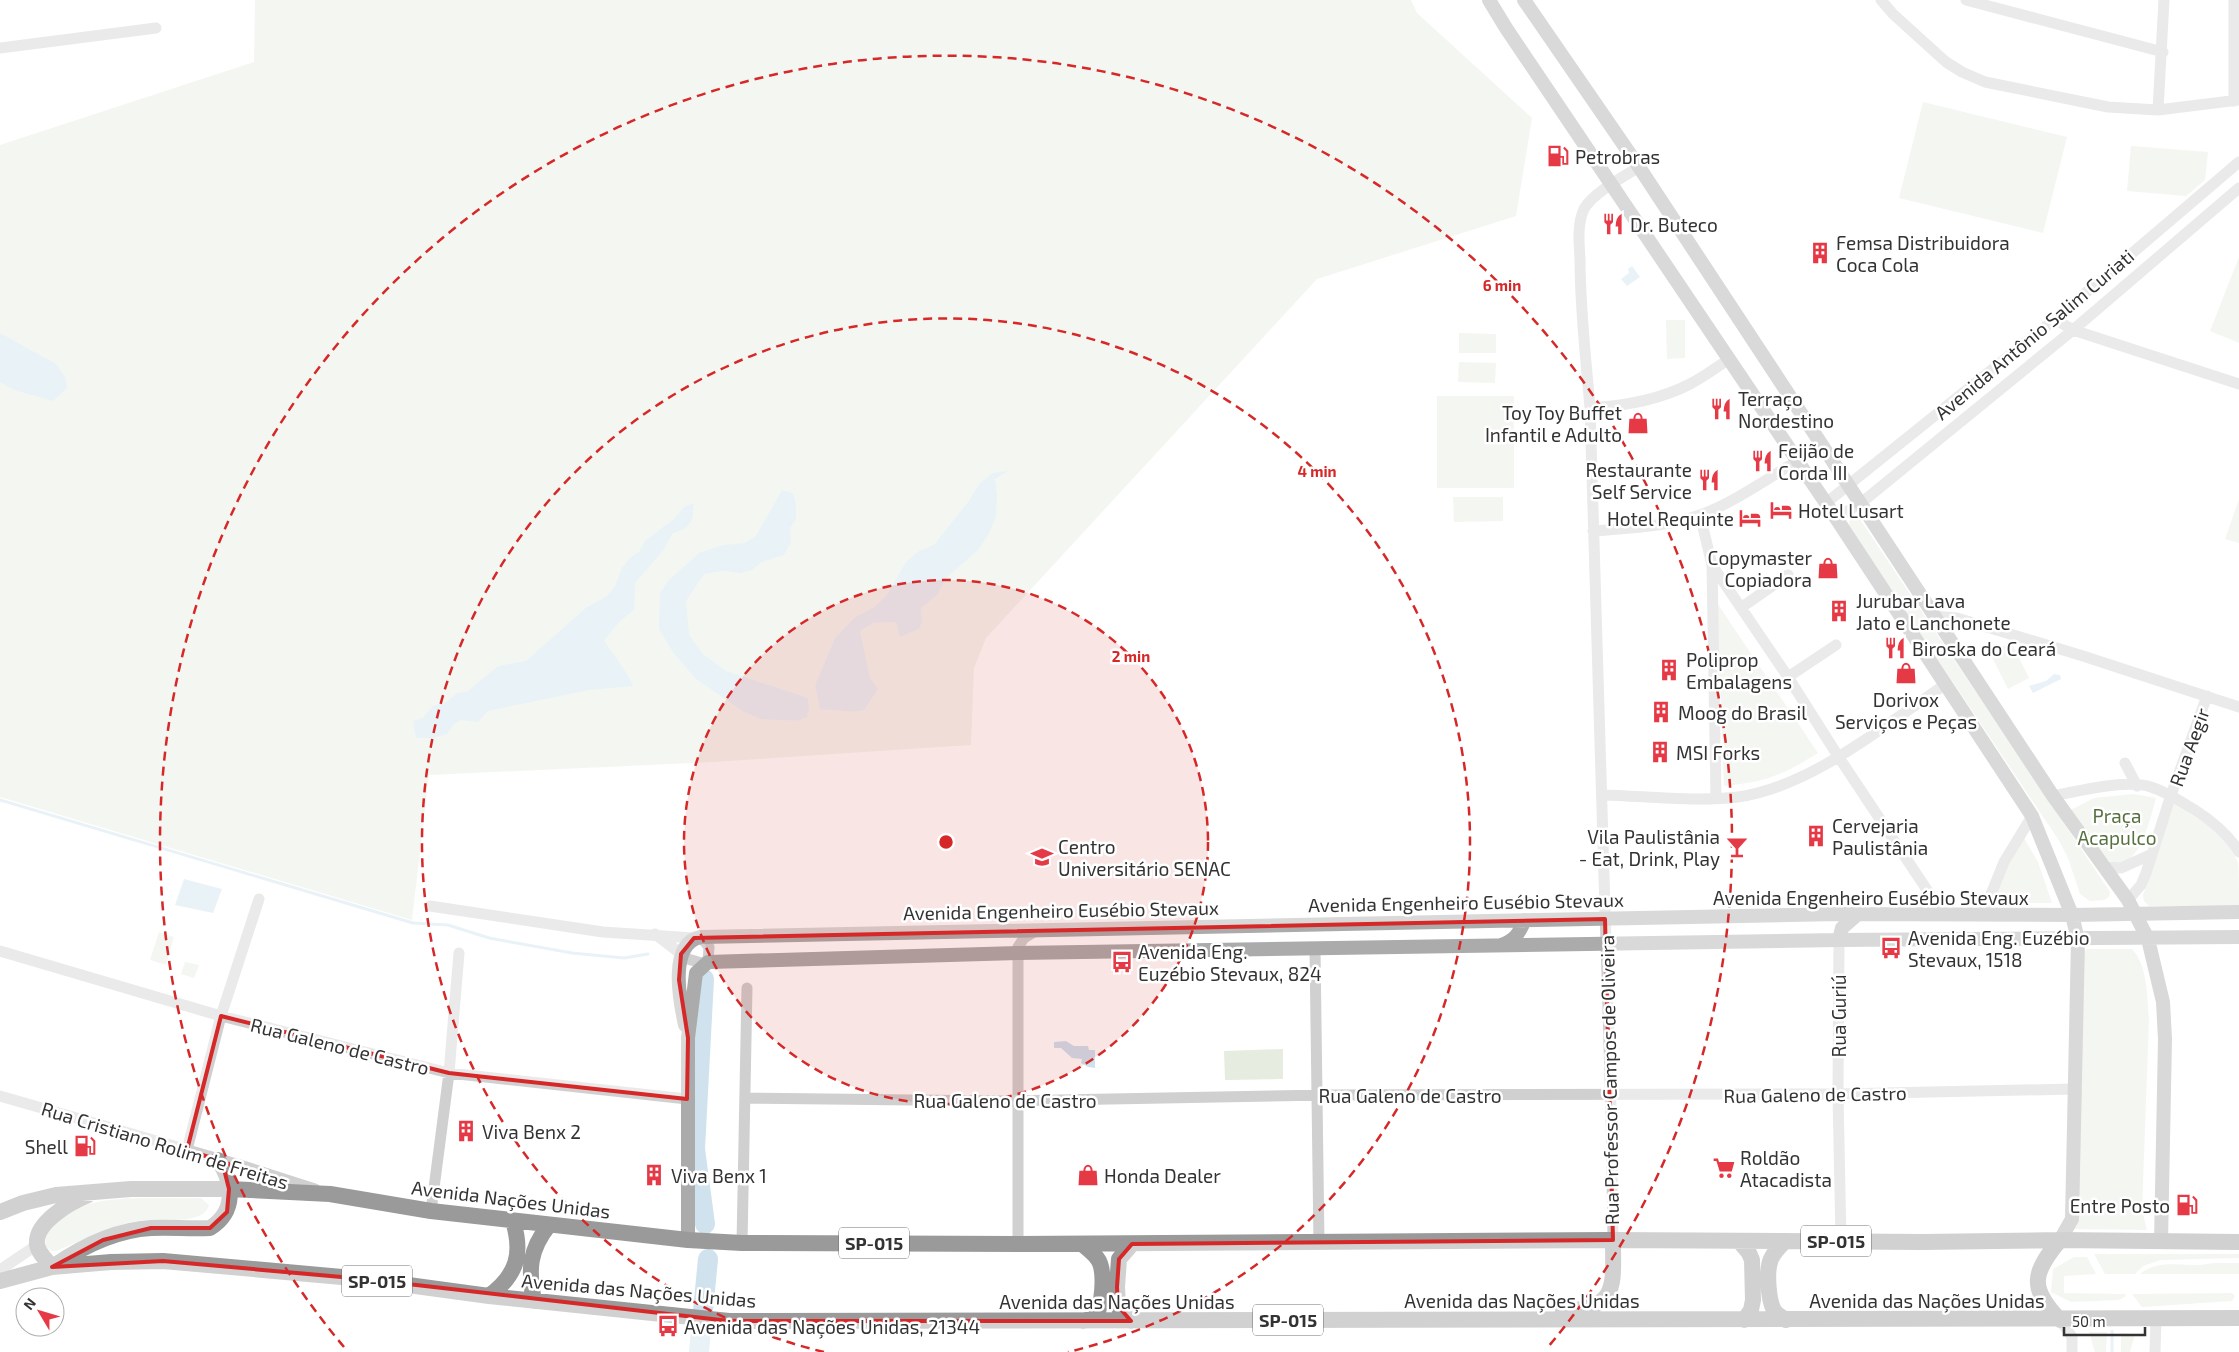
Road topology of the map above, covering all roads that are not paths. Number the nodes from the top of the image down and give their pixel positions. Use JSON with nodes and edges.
{"nodes":[{"id":1,"x":1489,"y":0,"type":"edge"},
{"id":2,"x":1524,"y":0,"type":"edge"},
{"id":3,"x":1881,"y":0,"type":"edge"},
{"id":4,"x":1966,"y":0,"type":"edge"},
{"id":5,"x":2164,"y":0,"type":"edge"},
{"id":6,"x":2234,"y":0,"type":"edge"},
{"id":7,"x":156,"y":28,"type":"dead end"},
{"id":8,"x":0,"y":48,"type":"edge"},
{"id":9,"x":2163,"y":52,"type":"junction"},
{"id":10,"x":2237,"y":101,"type":"edge"},
{"id":11,"x":2158,"y":110,"type":"junction"},
{"id":12,"x":2239,"y":162,"type":"edge"},
{"id":13,"x":1639,"y":167,"type":"junction"},
{"id":14,"x":1613,"y":185,"type":"junction"},
{"id":15,"x":2239,"y":188,"type":"edge"},
{"id":16,"x":2120,"y":263,"type":"junction"},
{"id":17,"x":2133,"y":278,"type":"junction"},
{"id":18,"x":2055,"y":318,"type":"junction"},
{"id":19,"x":2073,"y":330,"type":"junction"},
{"id":20,"x":2012,"y":354,"type":"junction"},
{"id":21,"x":1730,"y":358,"type":"junction"},
{"id":22,"x":2026,"y":368,"type":"junction"},
{"id":23,"x":2239,"y":384,"type":"edge"},
{"id":24,"x":1590,"y":408,"type":"junction"},
{"id":25,"x":1887,"y":455,"type":"junction"},
{"id":26,"x":1798,"y":461,"type":"junction"},
{"id":27,"x":1897,"y":473,"type":"junction"},
{"id":28,"x":1850,"y":486,"type":"junction"},
{"id":29,"x":1826,"y":503,"type":"junction"},
{"id":30,"x":1861,"y":503,"type":"junction"},
{"id":31,"x":1700,"y":515,"type":"junction"},
{"id":32,"x":1836,"y":518,"type":"junction"},
{"id":33,"x":1594,"y":531,"type":"junction"},
{"id":34,"x":1712,"y":565,"type":"junction"},
{"id":35,"x":1788,"y":575,"type":"dead end"},
{"id":36,"x":1742,"y":607,"type":"junction"},
{"id":37,"x":1933,"y":616,"type":"junction"},
{"id":38,"x":1836,"y":646,"type":"dead end"},
{"id":39,"x":1788,"y":677,"type":"junction"},
{"id":40,"x":1946,"y":684,"type":"junction"},
{"id":41,"x":2207,"y":696,"type":"junction"},
{"id":42,"x":2239,"y":707,"type":"edge"},
{"id":43,"x":1838,"y":756,"type":"junction"},
{"id":44,"x":2125,"y":763,"type":"dead end"},
{"id":45,"x":2137,"y":786,"type":"junction"},
{"id":46,"x":1602,"y":795,"type":"junction"},
{"id":47,"x":2171,"y":795,"type":"junction"},
{"id":48,"x":2053,"y":796,"type":"junction"},
{"id":49,"x":1716,"y":798,"type":"junction"},
{"id":50,"x":2032,"y":816,"type":"junction"},
{"id":51,"x":2239,"y":852,"type":"edge"},
{"id":52,"x":2152,"y":854,"type":"junction"},
{"id":53,"x":2105,"y":867,"type":"junction"},
{"id":54,"x":259,"y":899,"type":"dead end"},
{"id":55,"x":2128,"y":900,"type":"junction"},
{"id":56,"x":430,"y":906,"type":"dead end"},
{"id":57,"x":2218,"y":912,"type":"junction"},
{"id":58,"x":2239,"y":912,"type":"edge"},
{"id":59,"x":1858,"y":914,"type":"junction"},
{"id":60,"x":1943,"y":914,"type":"junction"},
{"id":61,"x":1983,"y":914,"type":"junction"},
{"id":62,"x":2135,"y":914,"type":"junction"},
{"id":63,"x":2072,"y":915,"type":"junction"},
{"id":64,"x":1605,"y":919,"type":"junction"},
{"id":65,"x":1525,"y":920,"type":"junction"},
{"id":66,"x":1040,"y":929,"type":"junction"},
{"id":67,"x":655,"y":934,"type":"junction"},
{"id":68,"x":697,"y":937,"type":"junction"},
{"id":69,"x":2207,"y":937,"type":"junction"},
{"id":70,"x":2239,"y":937,"type":"edge"},
{"id":71,"x":2148,"y":939,"type":"junction"},
{"id":72,"x":1838,"y":940,"type":"junction"},
{"id":73,"x":2078,"y":940,"type":"junction"},
{"id":74,"x":1606,"y":945,"type":"junction"},
{"id":75,"x":1496,"y":946,"type":"junction"},
{"id":76,"x":1315,"y":949,"type":"junction"},
{"id":77,"x":0,"y":951,"type":"edge"},
{"id":78,"x":1018,"y":952,"type":"junction"},
{"id":79,"x":459,"y":954,"type":"dead end"},
{"id":80,"x":681,"y":954,"type":"junction"},
{"id":81,"x":706,"y":963,"type":"junction"},
{"id":82,"x":747,"y":988,"type":"dead end"},
{"id":83,"x":221,"y":1016,"type":"junction"},
{"id":84,"x":688,"y":1038,"type":"junction"},
{"id":85,"x":449,"y":1073,"type":"junction"},
{"id":86,"x":2074,"y":1089,"type":"junction"},
{"id":87,"x":1838,"y":1094,"type":"junction"},
{"id":88,"x":1317,"y":1095,"type":"junction"},
{"id":89,"x":1611,"y":1095,"type":"junction"},
{"id":90,"x":0,"y":1096,"type":"edge"},
{"id":91,"x":746,"y":1098,"type":"junction"},
{"id":92,"x":687,"y":1099,"type":"junction"},
{"id":93,"x":1019,"y":1101,"type":"junction"},
{"id":94,"x":187,"y":1150,"type":"junction"},
{"id":95,"x":218,"y":1160,"type":"junction"},
{"id":96,"x":229,"y":1189,"type":"junction"},
{"id":97,"x":99,"y":1190,"type":"junction"},
{"id":98,"x":330,"y":1194,"type":"junction"},
{"id":99,"x":431,"y":1211,"type":"junction"},
{"id":100,"x":0,"y":1212,"type":"edge"},
{"id":101,"x":513,"y":1221,"type":"junction"},
{"id":102,"x":549,"y":1225,"type":"junction"},
{"id":103,"x":694,"y":1240,"type":"junction"},
{"id":104,"x":1613,"y":1240,"type":"junction"},
{"id":105,"x":2060,"y":1240,"type":"junction"},
{"id":106,"x":1738,"y":1241,"type":"junction"},
{"id":107,"x":1785,"y":1241,"type":"junction"},
{"id":108,"x":1841,"y":1241,"type":"junction"},
{"id":109,"x":2161,"y":1242,"type":"junction"},
{"id":110,"x":2239,"y":1242,"type":"edge"},
{"id":111,"x":736,"y":1243,"type":"junction"},
{"id":112,"x":1319,"y":1243,"type":"junction"},
{"id":113,"x":1018,"y":1244,"type":"junction"},
{"id":114,"x":1082,"y":1244,"type":"junction"},
{"id":115,"x":1132,"y":1244,"type":"junction"},
{"id":116,"x":37,"y":1245,"type":"junction"},
{"id":117,"x":52,"y":1267,"type":"junction"},
{"id":118,"x":0,"y":1270,"type":"edge"},
{"id":119,"x":0,"y":1280,"type":"edge"},
{"id":120,"x":488,"y":1296,"type":"junction"},
{"id":121,"x":534,"y":1301,"type":"junction"},
{"id":122,"x":2239,"y":1309,"type":"edge"},
{"id":123,"x":2199,"y":1318,"type":"junction"},
{"id":124,"x":2239,"y":1318,"type":"edge"},
{"id":125,"x":2156,"y":1319,"type":"junction"},
{"id":126,"x":1496,"y":1320,"type":"junction"},
{"id":127,"x":1744,"y":1320,"type":"junction"},
{"id":128,"x":1786,"y":1320,"type":"junction"},
{"id":129,"x":2060,"y":1320,"type":"junction"},
{"id":130,"x":1083,"y":1321,"type":"junction"},
{"id":131,"x":1131,"y":1321,"type":"junction"},
{"id":132,"x":2072,"y":1352,"type":"edge"},
{"id":133,"x":2155,"y":1352,"type":"edge"}],
"edges":[{"from":1,"to":14,"type":"main road"},
{"from":2,"to":13,"type":"main road"},
{"from":3,"to":11,"type":"street"},
{"from":4,"to":9,"type":"street"},
{"from":5,"to":9,"type":"street"},
{"from":6,"to":10,"type":"street"},
{"from":7,"to":8,"type":"street"},
{"from":9,"to":11,"type":"street"},
{"from":10,"to":11,"type":"street"},
{"from":12,"to":16,"type":"street","name":"Avenida Antônio Salim Curiati"},
{"from":13,"to":14,"type":"street","name":"Rua Professor Campos de Oliveira"},
{"from":13,"to":28,"type":"main road"},
{"from":14,"to":21,"type":"main road"},
{"from":14,"to":24,"type":"street","name":"Rua Professor Campos de Oliveira"},
{"from":15,"to":17,"type":"street","name":"Avenida Antônio Salim Curiati"},
{"from":16,"to":17,"type":"street"},
{"from":16,"to":18,"type":"street","name":"Avenida Antônio Salim Curiati"},
{"from":17,"to":19,"type":"street","name":"Avenida Antônio Salim Curiati"},
{"from":18,"to":19,"type":"street"},
{"from":18,"to":20,"type":"street","name":"Avenida Antônio Salim Curiati"},
{"from":19,"to":22,"type":"street","name":"Avenida Antônio Salim Curiati"},
{"from":19,"to":23,"type":"street"},
{"from":20,"to":22,"type":"street"},
{"from":20,"to":25,"type":"street","name":"Avenida Antônio Salim Curiati"},
{"from":21,"to":24,"type":"street"},
{"from":21,"to":26,"type":"main road"},
{"from":22,"to":27,"type":"street","name":"Avenida Antônio Salim Curiati"},
{"from":24,"to":33,"type":"street","name":"Rua Professor Campos de Oliveira"},
{"from":25,"to":27,"type":"street"},
{"from":25,"to":28,"type":"street","name":"Avenida Antônio Salim Curiati"},
{"from":26,"to":29,"type":"main road"},
{"from":26,"to":31,"type":"street"},
{"from":27,"to":30,"type":"street","name":"Avenida Antônio Salim Curiati"},
{"from":28,"to":29,"type":"street","name":"Avenida Antônio Salim Curiati"},
{"from":28,"to":30,"type":"main road"},
{"from":29,"to":32,"type":"main road"},
{"from":30,"to":32,"type":"street","name":"Avenida Antônio Salim Curiati"},
{"from":30,"to":37,"type":"main road"},
{"from":31,"to":33,"type":"street"},
{"from":31,"to":34,"type":"street"},
{"from":32,"to":40,"type":"main road"},
{"from":33,"to":46,"type":"street","name":"Rua Professor Campos de Oliveira"},
{"from":34,"to":36,"type":"street"},
{"from":34,"to":49,"type":"street"},
{"from":35,"to":36,"type":"street"},
{"from":36,"to":39,"type":"street"},
{"from":37,"to":41,"type":"street"},
{"from":37,"to":48,"type":"main road"},
{"from":38,"to":39,"type":"street"},
{"from":39,"to":43,"type":"street"},
{"from":40,"to":43,"type":"street"},
{"from":40,"to":50,"type":"main road"},
{"from":41,"to":42,"type":"street"},
{"from":41,"to":47,"type":"street","name":"Rua Aegir"},
{"from":43,"to":49,"type":"street"},
{"from":43,"to":60,"type":"street"},
{"from":44,"to":45,"type":"street"},
{"from":45,"to":47,"type":"street"},
{"from":45,"to":48,"type":"street"},
{"from":46,"to":49,"type":"street"},
{"from":46,"to":64,"type":"street","name":"Rua Professor Campos de Oliveira"},
{"from":47,"to":51,"type":"street"},
{"from":47,"to":52,"type":"street","name":"Rua Aegir"},
{"from":48,"to":53,"type":"main road"},
{"from":50,"to":61,"type":"street"},
{"from":50,"to":63,"type":"main road"},
{"from":52,"to":53,"type":"street"},
{"from":52,"to":55,"type":"street","name":"Rua Aegir"},
{"from":53,"to":55,"type":"main road"},
{"from":54,"to":83,"type":"street"},
{"from":55,"to":62,"type":"main road"},
{"from":56,"to":67,"type":"street","name":"Avenida Engenheiro Eusébio Stevaux"},
{"from":57,"to":58,"type":"main road","name":"Avenida Engenheiro Eusébio Stevaux"},
{"from":57,"to":62,"type":"main road","name":"Avenida Engenheiro Eusébio Stevaux"},
{"from":57,"to":69,"type":"main road"},
{"from":59,"to":60,"type":"main road","name":"Avenida Engenheiro Eusébio Stevaux"},
{"from":59,"to":64,"type":"main road","name":"Avenida Engenheiro Eusébio Stevaux"},
{"from":59,"to":72,"type":"main road"},
{"from":60,"to":61,"type":"main road","name":"Avenida Engenheiro Eusébio Stevaux"},
{"from":61,"to":63,"type":"main road","name":"Avenida Engenheiro Eusébio Stevaux"},
{"from":62,"to":63,"type":"main road","name":"Avenida Engenheiro Eusébio Stevaux"},
{"from":62,"to":71,"type":"main road"},
{"from":63,"to":73,"type":"main road"},
{"from":64,"to":65,"type":"main road","name":"Avenida Engenheiro Eusébio Stevaux"},
{"from":64,"to":74,"type":"street","name":"Rua Professor Campos de Oliveira"},
{"from":65,"to":66,"type":"main road","name":"Avenida Engenheiro Eusébio Stevaux"},
{"from":65,"to":75,"type":"main road"},
{"from":66,"to":68,"type":"main road","name":"Avenida Engenheiro Eusébio Stevaux"},
{"from":66,"to":78,"type":"street"},
{"from":67,"to":68,"type":"street","name":"Avenida Engenheiro Eusébio Stevaux"},
{"from":67,"to":80,"type":"street"},
{"from":68,"to":80,"type":"main road"},
{"from":68,"to":81,"type":"street"},
{"from":69,"to":70,"type":"main road"},
{"from":69,"to":71,"type":"main road"},
{"from":71,"to":73,"type":"main road"},
{"from":71,"to":109,"type":"main road"},
{"from":72,"to":73,"type":"main road"},
{"from":72,"to":74,"type":"main road"},
{"from":72,"to":87,"type":"street","name":"Rua Guriú"},
{"from":73,"to":86,"type":"main road"},
{"from":74,"to":75,"type":"main road"},
{"from":74,"to":89,"type":"street","name":"Rua Professor Campos de Oliveira"},
{"from":75,"to":76,"type":"main road"},
{"from":76,"to":78,"type":"main road"},
{"from":76,"to":88,"type":"street"},
{"from":77,"to":83,"type":"street","name":"Rua Galeno de Castro"},
{"from":78,"to":81,"type":"main road"},
{"from":78,"to":93,"type":"street"},
{"from":79,"to":85,"type":"street"},
{"from":80,"to":81,"type":"street"},
{"from":80,"to":84,"type":"main road"},
{"from":81,"to":84,"type":"main road"},
{"from":82,"to":91,"type":"street"},
{"from":83,"to":85,"type":"street","name":"Rua Galeno de Castro"},
{"from":83,"to":94,"type":"street"},
{"from":84,"to":92,"type":"main road"},
{"from":85,"to":92,"type":"street","name":"Rua Galeno de Castro"},
{"from":85,"to":99,"type":"street"},
{"from":86,"to":87,"type":"street","name":"Rua Galeno de Castro"},
{"from":86,"to":105,"type":"main road"},
{"from":87,"to":89,"type":"street","name":"Rua Galeno de Castro"},
{"from":87,"to":108,"type":"street","name":"Rua Guriú"},
{"from":88,"to":89,"type":"street","name":"Rua Galeno de Castro"},
{"from":88,"to":93,"type":"street","name":"Rua Galeno de Castro"},
{"from":88,"to":112,"type":"street"},
{"from":89,"to":104,"type":"street","name":"Rua Professor Campos de Oliveira"},
{"from":90,"to":94,"type":"street","name":"Rua Cristiano Rolim de Freitas"},
{"from":91,"to":93,"type":"street","name":"Rua Galeno de Castro"},
{"from":91,"to":111,"type":"street"},
{"from":92,"to":103,"type":"main road"},
{"from":93,"to":113,"type":"street"},
{"from":94,"to":95,"type":"street","name":"Rua Cristiano Rolim de Freitas"},
{"from":95,"to":96,"type":"highway"},
{"from":95,"to":98,"type":"street","name":"Rua Cristiano Rolim de Freitas"},
{"from":96,"to":97,"type":"highway","number":"SP-015"},
{"from":96,"to":98,"type":"highway","number":"SP-015"},
{"from":96,"to":117,"type":"highway"},
{"from":97,"to":100,"type":"highway","number":"SP-015"},
{"from":97,"to":116,"type":"highway"},
{"from":98,"to":99,"type":"highway","name":"Avenida Nações Unidas","number":"SP-015"},
{"from":99,"to":101,"type":"highway","name":"Avenida Nações Unidas","number":"SP-015"},
{"from":101,"to":102,"type":"highway","name":"Avenida Nações Unidas","number":"SP-015"},
{"from":101,"to":120,"type":"highway"},
{"from":102,"to":103,"type":"highway","name":"Avenida Nações Unidas","number":"SP-015"},
{"from":102,"to":121,"type":"highway"},
{"from":103,"to":111,"type":"highway","number":"SP-015"},
{"from":104,"to":106,"type":"highway","number":"SP-015"},
{"from":104,"to":112,"type":"highway","number":"SP-015"},
{"from":104,"to":126,"type":"highway"},
{"from":105,"to":108,"type":"highway","number":"SP-015"},
{"from":105,"to":109,"type":"highway","number":"SP-015"},
{"from":105,"to":129,"type":"highway"},
{"from":106,"to":107,"type":"highway","number":"SP-015"},
{"from":106,"to":127,"type":"highway"},
{"from":107,"to":108,"type":"highway","number":"SP-015"},
{"from":107,"to":128,"type":"highway"},
{"from":109,"to":110,"type":"highway","number":"SP-015"},
{"from":111,"to":113,"type":"highway","number":"SP-015"},
{"from":112,"to":115,"type":"highway","number":"SP-015"},
{"from":113,"to":114,"type":"highway","number":"SP-015"},
{"from":114,"to":115,"type":"highway","number":"SP-015"},
{"from":114,"to":130,"type":"highway"},
{"from":115,"to":131,"type":"highway"},
{"from":116,"to":117,"type":"highway"},
{"from":116,"to":118,"type":"street"},
{"from":117,"to":119,"type":"highway","name":"Avenida das Nações Unidas","number":"SP-015"},
{"from":117,"to":120,"type":"highway","name":"Avenida das Nações Unidas","number":"SP-015"},
{"from":120,"to":121,"type":"highway","name":"Avenida das Nações Unidas","number":"SP-015"},
{"from":121,"to":130,"type":"highway","name":"Avenida das Nações Unidas","number":"SP-015"},
{"from":122,"to":123,"type":"highway"},
{"from":123,"to":124,"type":"highway","name":"Avenida das Nações Unidas","number":"SP-015"},
{"from":123,"to":125,"type":"highway","name":"Avenida das Nações Unidas","number":"SP-015"},
{"from":125,"to":129,"type":"highway","name":"Avenida das Nações Unidas","number":"SP-015"},
{"from":125,"to":133,"type":"street"},
{"from":126,"to":127,"type":"highway","name":"Avenida das Nações Unidas","number":"SP-015"},
{"from":126,"to":131,"type":"highway","name":"Avenida das Nações Unidas","number":"SP-015"},
{"from":127,"to":128,"type":"highway","name":"Avenida das Nações Unidas","number":"SP-015"},
{"from":128,"to":129,"type":"highway","name":"Avenida das Nações Unidas","number":"SP-015"},
{"from":129,"to":132,"type":"street"},
{"from":130,"to":131,"type":"highway","name":"Avenida das Nações Unidas","number":"SP-015"}]}
